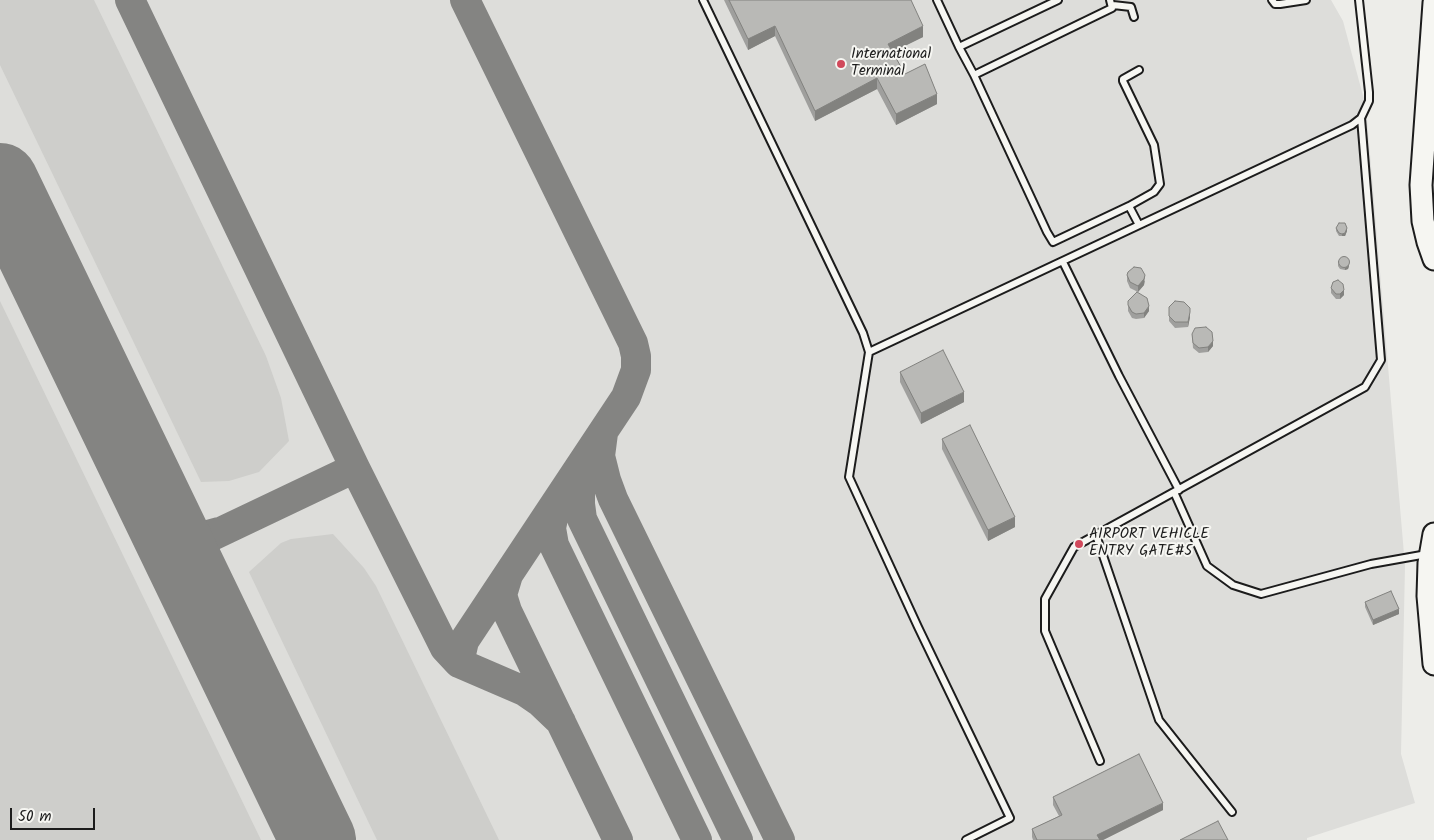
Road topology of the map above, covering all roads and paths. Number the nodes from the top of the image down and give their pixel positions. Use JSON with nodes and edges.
{"nodes":[{"id":1,"x":703,"y":0,"type":"edge"},
{"id":2,"x":937,"y":0,"type":"edge"},
{"id":3,"x":1058,"y":0,"type":"edge"},
{"id":4,"x":1272,"y":0,"type":"edge"},
{"id":5,"x":1306,"y":0,"type":"edge"},
{"id":6,"x":1359,"y":0,"type":"edge"},
{"id":7,"x":1111,"y":3,"type":"edge"},
{"id":8,"x":1434,"y":3,"type":"edge"},
{"id":9,"x":1134,"y":17,"type":"dead end"},
{"id":10,"x":959,"y":47,"type":"junction"},
{"id":11,"x":1139,"y":70,"type":"dead end"},
{"id":12,"x":974,"y":75,"type":"junction"},
{"id":13,"x":1361,"y":118,"type":"junction"},
{"id":14,"x":1128,"y":206,"type":"junction"},
{"id":15,"x":1139,"y":225,"type":"junction"},
{"id":16,"x":1434,"y":259,"type":"edge"},
{"id":17,"x":1063,"y":262,"type":"junction"},
{"id":18,"x":869,"y":352,"type":"junction"},
{"id":19,"x":1177,"y":491,"type":"junction"},
{"id":20,"x":1096,"y":536,"type":"junction"},
{"id":21,"x":1432,"y":544,"type":"edge"},
{"id":22,"x":1434,"y":664,"type":"edge"},
{"id":23,"x":1100,"y":761,"type":"dead end"},
{"id":24,"x":1232,"y":812,"type":"dead end"},
{"id":25,"x":966,"y":840,"type":"edge"}],
"edges":[{"from":1,"to":18,"type":"lane"},
{"from":2,"to":10,"type":"lane"},
{"from":3,"to":10,"type":"lane"},
{"from":4,"to":5,"type":"lane"},
{"from":6,"to":13,"type":"lane"},
{"from":7,"to":9,"type":"lane"},
{"from":7,"to":12,"type":"lane"},
{"from":8,"to":16,"type":"highway"},
{"from":10,"to":12,"type":"lane"},
{"from":11,"to":14,"type":"lane"},
{"from":12,"to":14,"type":"lane"},
{"from":13,"to":15,"type":"lane"},
{"from":13,"to":19,"type":"lane"},
{"from":14,"to":15,"type":"lane"},
{"from":15,"to":17,"type":"lane"},
{"from":17,"to":18,"type":"lane"},
{"from":17,"to":19,"type":"lane"},
{"from":18,"to":25,"type":"lane"},
{"from":19,"to":20,"type":"lane"},
{"from":19,"to":21,"type":"lane"},
{"from":20,"to":23,"type":"lane"},
{"from":20,"to":24,"type":"lane"},
{"from":21,"to":22,"type":"highway"}]}
